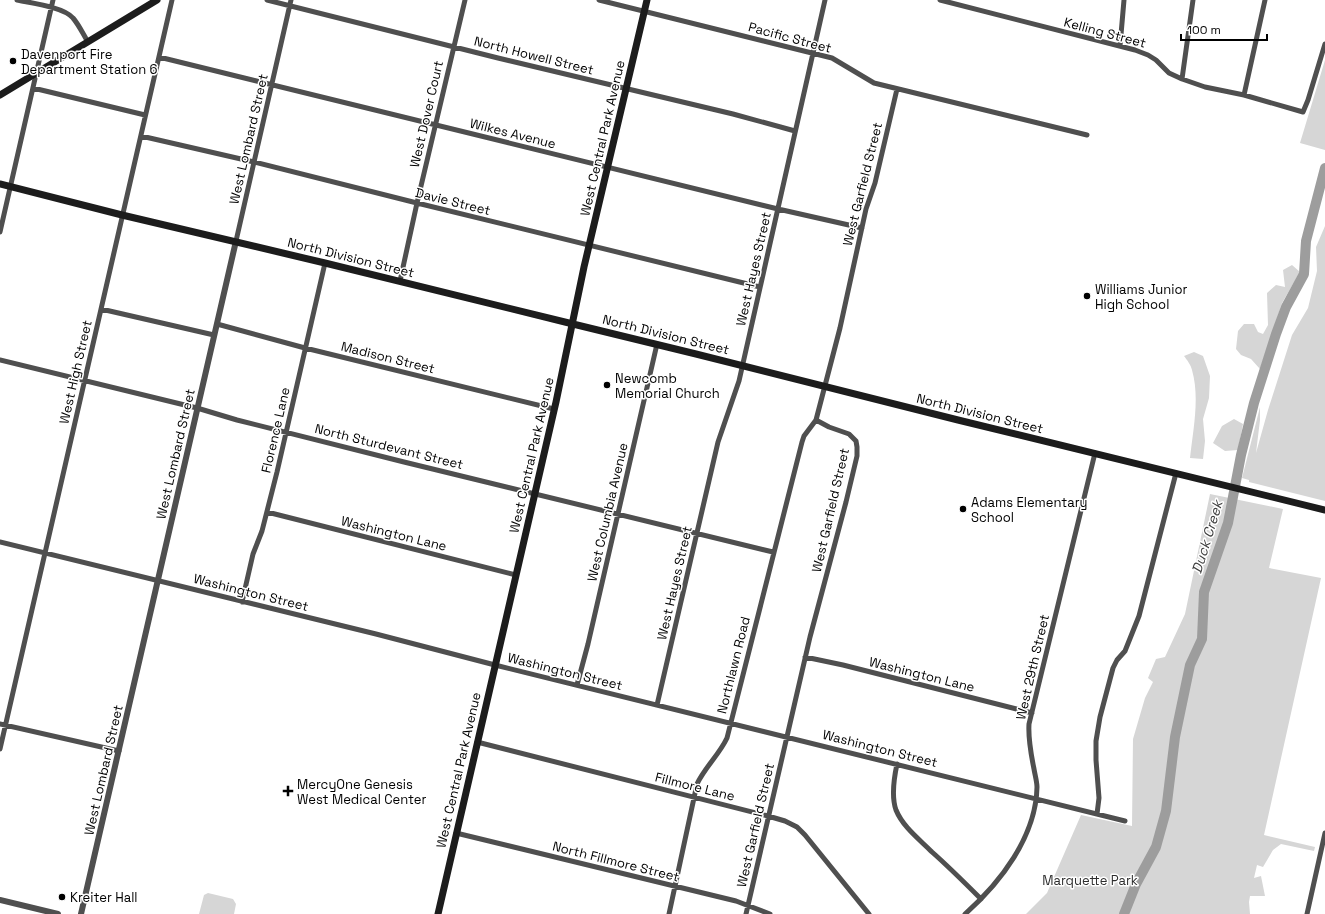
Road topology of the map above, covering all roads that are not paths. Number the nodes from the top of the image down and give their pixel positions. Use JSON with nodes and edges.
{"nodes":[{"id":1,"x":17,"y":0,"type":"edge"},
{"id":2,"x":52,"y":0,"type":"edge"},
{"id":3,"x":156,"y":0,"type":"edge"},
{"id":4,"x":172,"y":0,"type":"edge"},
{"id":5,"x":267,"y":0,"type":"edge"},
{"id":6,"x":465,"y":0,"type":"edge"},
{"id":7,"x":599,"y":0,"type":"edge"},
{"id":8,"x":647,"y":0,"type":"edge"},
{"id":9,"x":825,"y":0,"type":"edge"},
{"id":10,"x":940,"y":0,"type":"edge"},
{"id":11,"x":1124,"y":0,"type":"edge"},
{"id":12,"x":1193,"y":0,"type":"edge"},
{"id":13,"x":1264,"y":0,"type":"edge"},
{"id":14,"x":291,"y":3,"type":"edge"},
{"id":15,"x":51,"y":8,"type":"junction"},
{"id":16,"x":644,"y":11,"type":"junction"},
{"id":17,"x":88,"y":42,"type":"junction"},
{"id":18,"x":1325,"y":44,"type":"edge"},
{"id":19,"x":1120,"y":46,"type":"junction"},
{"id":20,"x":454,"y":47,"type":"junction"},
{"id":21,"x":813,"y":53,"type":"junction"},
{"id":22,"x":159,"y":57,"type":"junction"},
{"id":23,"x":36,"y":73,"type":"junction"},
{"id":24,"x":1182,"y":79,"type":"junction"},
{"id":25,"x":272,"y":83,"type":"junction"},
{"id":26,"x":33,"y":88,"type":"junction"},
{"id":27,"x":626,"y":89,"type":"junction"},
{"id":28,"x":897,"y":89,"type":"junction"},
{"id":29,"x":0,"y":95,"type":"edge"},
{"id":30,"x":1244,"y":95,"type":"junction"},
{"id":31,"x":146,"y":115,"type":"junction"},
{"id":32,"x":435,"y":125,"type":"junction"},
{"id":33,"x":796,"y":131,"type":"junction"},
{"id":34,"x":141,"y":136,"type":"junction"},
{"id":35,"x":1087,"y":136,"type":"dead end"},
{"id":36,"x":254,"y":162,"type":"junction"},
{"id":37,"x":608,"y":167,"type":"junction"},
{"id":38,"x":0,"y":184,"type":"edge"},
{"id":39,"x":10,"y":187,"type":"junction"},
{"id":40,"x":417,"y":203,"type":"junction"},
{"id":41,"x":778,"y":209,"type":"junction"},
{"id":42,"x":122,"y":215,"type":"junction"},
{"id":43,"x":862,"y":228,"type":"junction"},
{"id":44,"x":0,"y":232,"type":"edge"},
{"id":45,"x":236,"y":241,"type":"junction"},
{"id":46,"x":590,"y":246,"type":"junction"},
{"id":47,"x":326,"y":263,"type":"junction"},
{"id":48,"x":400,"y":281,"type":"junction"},
{"id":49,"x":760,"y":287,"type":"junction"},
{"id":50,"x":101,"y":309,"type":"junction"},
{"id":51,"x":217,"y":324,"type":"junction"},
{"id":52,"x":573,"y":324,"type":"junction"},
{"id":53,"x":214,"y":335,"type":"junction"},
{"id":54,"x":657,"y":344,"type":"junction"},
{"id":55,"x":306,"y":348,"type":"junction"},
{"id":56,"x":0,"y":360,"type":"edge"},
{"id":57,"x":742,"y":365,"type":"junction"},
{"id":58,"x":84,"y":381,"type":"junction"},
{"id":59,"x":825,"y":387,"type":"junction"},
{"id":60,"x":197,"y":408,"type":"junction"},
{"id":61,"x":554,"y":409,"type":"junction"},
{"id":62,"x":816,"y":420,"type":"junction"},
{"id":63,"x":286,"y":432,"type":"junction"},
{"id":64,"x":1095,"y":454,"type":"junction"},
{"id":65,"x":1176,"y":473,"type":"junction"},
{"id":66,"x":535,"y":493,"type":"junction"},
{"id":67,"x":1325,"y":510,"type":"edge"},
{"id":68,"x":267,"y":512,"type":"junction"},
{"id":69,"x":618,"y":513,"type":"junction"},
{"id":70,"x":697,"y":533,"type":"junction"},
{"id":71,"x":0,"y":542,"type":"edge"},
{"id":72,"x":773,"y":552,"type":"junction"},
{"id":73,"x":45,"y":553,"type":"junction"},
{"id":74,"x":516,"y":575,"type":"junction"},
{"id":75,"x":158,"y":580,"type":"junction"},
{"id":76,"x":242,"y":602,"type":"junction"},
{"id":77,"x":805,"y":657,"type":"junction"},
{"id":78,"x":495,"y":665,"type":"junction"},
{"id":79,"x":577,"y":685,"type":"junction"},
{"id":80,"x":658,"y":705,"type":"junction"},
{"id":81,"x":1032,"y":713,"type":"junction"},
{"id":82,"x":730,"y":723,"type":"junction"},
{"id":83,"x":3,"y":724,"type":"edge"},
{"id":84,"x":787,"y":737,"type":"junction"},
{"id":85,"x":477,"y":742,"type":"junction"},
{"id":86,"x":0,"y":749,"type":"edge"},
{"id":87,"x":119,"y":751,"type":"junction"},
{"id":88,"x":897,"y":764,"type":"junction"},
{"id":89,"x":694,"y":797,"type":"junction"},
{"id":90,"x":1035,"y":798,"type":"junction"},
{"id":91,"x":1097,"y":814,"type":"junction"},
{"id":92,"x":768,"y":816,"type":"junction"},
{"id":93,"x":1125,"y":821,"type":"dead end"},
{"id":94,"x":456,"y":833,"type":"junction"},
{"id":95,"x":1325,"y":833,"type":"edge"},
{"id":96,"x":1324,"y":843,"type":"edge"},
{"id":97,"x":675,"y":886,"type":"junction"},
{"id":98,"x":981,"y":899,"type":"junction"},
{"id":99,"x":0,"y":900,"type":"edge"},
{"id":100,"x":748,"y":906,"type":"junction"},
{"id":101,"x":58,"y":914,"type":"edge"},
{"id":102,"x":81,"y":914,"type":"edge"},
{"id":103,"x":438,"y":914,"type":"edge"},
{"id":104,"x":669,"y":914,"type":"edge"},
{"id":105,"x":746,"y":914,"type":"edge"},
{"id":106,"x":770,"y":914,"type":"edge"},
{"id":107,"x":869,"y":914,"type":"edge"},
{"id":108,"x":965,"y":914,"type":"edge"},
{"id":109,"x":1307,"y":914,"type":"edge"}],
"edges":[{"from":1,"to":15,"type":"street"},
{"from":2,"to":15,"type":"street"},
{"from":3,"to":17,"type":"main road"},
{"from":4,"to":22,"type":"street","name":"West High Street"},
{"from":5,"to":14,"type":"street","name":"North Howell Street"},
{"from":6,"to":20,"type":"street","name":"West Dover Court"},
{"from":7,"to":16,"type":"street","name":"Pacific Street"},
{"from":8,"to":16,"type":"main road","name":"West Central Park Avenue"},
{"from":9,"to":21,"type":"street","name":"West Hayes Street"},
{"from":10,"to":19,"type":"street","name":"Kelling Street"},
{"from":11,"to":19,"type":"street"},
{"from":12,"to":24,"type":"street"},
{"from":13,"to":30,"type":"street"},
{"from":14,"to":20,"type":"street","name":"North Howell Street"},
{"from":14,"to":25,"type":"street","name":"West Lombard Street"},
{"from":15,"to":17,"type":"street"},
{"from":15,"to":23,"type":"street"},
{"from":16,"to":21,"type":"street","name":"Pacific Street"},
{"from":16,"to":27,"type":"main road","name":"West Central Park Avenue"},
{"from":17,"to":23,"type":"main road"},
{"from":18,"to":30,"type":"street","name":"Kelling Street"},
{"from":19,"to":24,"type":"street","name":"Kelling Street"},
{"from":20,"to":27,"type":"street","name":"North Howell Street"},
{"from":20,"to":32,"type":"street","name":"West Dover Court"},
{"from":21,"to":28,"type":"street","name":"Pacific Street"},
{"from":21,"to":33,"type":"street","name":"West Hayes Street"},
{"from":22,"to":25,"type":"street","name":"Wilkes Avenue"},
{"from":22,"to":31,"type":"street","name":"West High Street"},
{"from":23,"to":26,"type":"street"},
{"from":23,"to":29,"type":"main road"},
{"from":24,"to":30,"type":"street","name":"Kelling Street"},
{"from":25,"to":32,"type":"street","name":"Wilkes Avenue"},
{"from":25,"to":36,"type":"street","name":"West Lombard Street"},
{"from":26,"to":31,"type":"street"},
{"from":26,"to":39,"type":"street"},
{"from":27,"to":33,"type":"street","name":"North Howell Street"},
{"from":27,"to":37,"type":"main road","name":"West Central Park Avenue"},
{"from":28,"to":35,"type":"street","name":"Pacific Street"},
{"from":28,"to":43,"type":"street","name":"West Garfield Street"},
{"from":31,"to":34,"type":"street","name":"West High Street"},
{"from":32,"to":37,"type":"street","name":"Wilkes Avenue"},
{"from":32,"to":40,"type":"street","name":"West Dover Court"},
{"from":33,"to":41,"type":"street","name":"West Hayes Street"},
{"from":34,"to":36,"type":"street","name":"Davie Street"},
{"from":34,"to":42,"type":"street","name":"West High Street"},
{"from":36,"to":40,"type":"street","name":"Davie Street"},
{"from":36,"to":45,"type":"street","name":"West Lombard Street"},
{"from":37,"to":41,"type":"street","name":"Wilkes Avenue"},
{"from":37,"to":46,"type":"main road","name":"West Central Park Avenue"},
{"from":38,"to":39,"type":"main road","name":"North Division Street"},
{"from":39,"to":42,"type":"main road","name":"North Division Street"},
{"from":39,"to":44,"type":"street"},
{"from":40,"to":46,"type":"street","name":"Davie Street"},
{"from":40,"to":48,"type":"street","name":"West Dover Court"},
{"from":41,"to":43,"type":"street","name":"Wilkes Avenue"},
{"from":41,"to":49,"type":"street","name":"West Hayes Street"},
{"from":42,"to":45,"type":"main road","name":"North Division Street"},
{"from":42,"to":50,"type":"street","name":"West High Street"},
{"from":43,"to":59,"type":"street","name":"West Garfield Street"},
{"from":45,"to":47,"type":"main road","name":"North Division Street"},
{"from":45,"to":51,"type":"street","name":"West Lombard Street"},
{"from":46,"to":49,"type":"street","name":"Davie Street"},
{"from":46,"to":52,"type":"main road","name":"West Central Park Avenue"},
{"from":47,"to":48,"type":"main road","name":"North Division Street"},
{"from":47,"to":55,"type":"street","name":"Florence Lane"},
{"from":48,"to":52,"type":"main road","name":"North Division Street"},
{"from":49,"to":57,"type":"street","name":"West Hayes Street"},
{"from":50,"to":53,"type":"street"},
{"from":50,"to":58,"type":"street","name":"West High Street"},
{"from":51,"to":53,"type":"street","name":"West Lombard Street"},
{"from":51,"to":55,"type":"street","name":"Madison Street"},
{"from":52,"to":54,"type":"main road","name":"North Division Street"},
{"from":52,"to":61,"type":"main road","name":"West Central Park Avenue"},
{"from":53,"to":60,"type":"street","name":"West Lombard Street"},
{"from":54,"to":57,"type":"main road","name":"North Division Street"},
{"from":54,"to":69,"type":"street","name":"West Columbia Avenue"},
{"from":55,"to":61,"type":"street","name":"Madison Street"},
{"from":55,"to":63,"type":"street","name":"Florence Lane"},
{"from":56,"to":58,"type":"street","name":"North Sturdevant Street"},
{"from":57,"to":59,"type":"main road","name":"North Division Street"},
{"from":57,"to":70,"type":"street","name":"West Hayes Street"},
{"from":58,"to":60,"type":"street","name":"North Sturdevant Street"},
{"from":58,"to":73,"type":"street","name":"West High Street"},
{"from":59,"to":62,"type":"street","name":"West Garfield Street"},
{"from":59,"to":64,"type":"main road","name":"North Division Street"},
{"from":60,"to":63,"type":"street","name":"North Sturdevant Street"},
{"from":60,"to":75,"type":"street","name":"West Lombard Street"},
{"from":61,"to":66,"type":"main road","name":"West Central Park Avenue"},
{"from":62,"to":72,"type":"street","name":"Northlawn Road"},
{"from":62,"to":77,"type":"street","name":"West Garfield Street"},
{"from":63,"to":66,"type":"street","name":"North Sturdevant Street"},
{"from":63,"to":68,"type":"street","name":"Florence Lane"},
{"from":64,"to":65,"type":"main road","name":"North Division Street"},
{"from":64,"to":81,"type":"street","name":"West 29th Street"},
{"from":65,"to":67,"type":"main road","name":"North Division Street"},
{"from":65,"to":91,"type":"street"},
{"from":66,"to":69,"type":"street","name":"North Sturdevant Street"},
{"from":66,"to":74,"type":"main road","name":"West Central Park Avenue"},
{"from":68,"to":74,"type":"street","name":"Washington Lane"},
{"from":68,"to":76,"type":"street","name":"Florence Lane"},
{"from":69,"to":70,"type":"street","name":"North Sturdevant Street"},
{"from":69,"to":79,"type":"street","name":"West Columbia Avenue"},
{"from":70,"to":72,"type":"street","name":"North Sturdevant Street"},
{"from":70,"to":80,"type":"street","name":"West Hayes Street"},
{"from":71,"to":73,"type":"street","name":"Washington Street"},
{"from":72,"to":82,"type":"street","name":"Northlawn Road"},
{"from":73,"to":75,"type":"street","name":"Washington Street"},
{"from":73,"to":83,"type":"street","name":"West High Street"},
{"from":74,"to":78,"type":"main road","name":"West Central Park Avenue"},
{"from":75,"to":76,"type":"street","name":"Washington Street"},
{"from":75,"to":87,"type":"street","name":"West Lombard Street"},
{"from":76,"to":78,"type":"street","name":"Washington Street"},
{"from":77,"to":81,"type":"street","name":"Washington Lane"},
{"from":77,"to":84,"type":"street","name":"West Garfield Street"},
{"from":78,"to":79,"type":"street","name":"Washington Street"},
{"from":78,"to":85,"type":"main road","name":"West Central Park Avenue"},
{"from":79,"to":80,"type":"street","name":"Washington Street"},
{"from":80,"to":82,"type":"street","name":"Washington Street"},
{"from":81,"to":90,"type":"street","name":"West 29th Street"},
{"from":82,"to":84,"type":"street","name":"Washington Street"},
{"from":82,"to":89,"type":"street","name":"Northlawn Road"},
{"from":83,"to":86,"type":"street","name":"West High Street"},
{"from":83,"to":87,"type":"street"},
{"from":84,"to":88,"type":"street","name":"Washington Street"},
{"from":84,"to":92,"type":"street","name":"West Garfield Street"},
{"from":85,"to":89,"type":"street","name":"Fillmore Lane"},
{"from":85,"to":94,"type":"main road","name":"West Central Park Avenue"},
{"from":87,"to":102,"type":"street","name":"West Lombard Street"},
{"from":88,"to":90,"type":"street","name":"Washington Street"},
{"from":88,"to":98,"type":"street"},
{"from":89,"to":92,"type":"street","name":"Fillmore Lane"},
{"from":89,"to":97,"type":"street","name":"Northlawn Road"},
{"from":90,"to":91,"type":"street","name":"Washington Street"},
{"from":90,"to":98,"type":"street","name":"West 29th Street"},
{"from":91,"to":93,"type":"street","name":"Washington Street"},
{"from":92,"to":100,"type":"street","name":"West Garfield Street"},
{"from":92,"to":107,"type":"street","name":"Fillmore Lane"},
{"from":94,"to":97,"type":"street","name":"North Fillmore Street"},
{"from":94,"to":103,"type":"main road","name":"West Central Park Avenue"},
{"from":95,"to":96,"type":"street"},
{"from":96,"to":109,"type":"street"},
{"from":97,"to":100,"type":"street","name":"North Fillmore Street"},
{"from":97,"to":104,"type":"street","name":"Northlawn Road"},
{"from":98,"to":108,"type":"street","name":"West 29th Street"},
{"from":99,"to":101,"type":"street"},
{"from":100,"to":105,"type":"street","name":"West Garfield Street"},
{"from":100,"to":106,"type":"street","name":"North Fillmore Street"}]}
